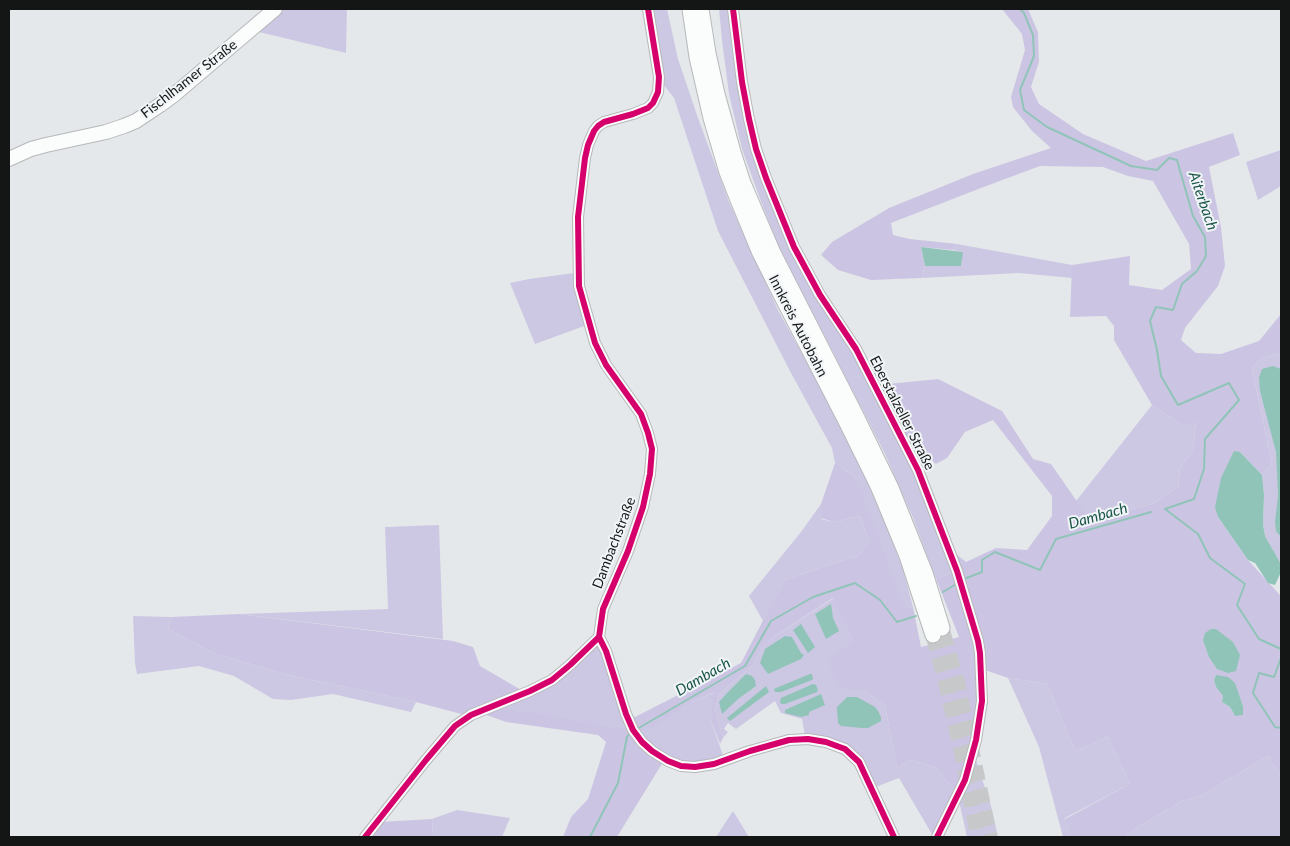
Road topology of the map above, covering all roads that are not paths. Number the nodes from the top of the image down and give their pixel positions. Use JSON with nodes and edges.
{"nodes":[{"id":1,"x":275,"y":9,"type":"edge"},
{"id":2,"x":648,"y":9,"type":"edge"},
{"id":3,"x":690,"y":9,"type":"edge"},
{"id":4,"x":701,"y":9,"type":"edge"},
{"id":5,"x":734,"y":9,"type":"edge"},
{"id":6,"x":9,"y":159,"type":"edge"},
{"id":7,"x":598,"y":637,"type":"junction"},
{"id":8,"x":365,"y":837,"type":"edge"},
{"id":9,"x":894,"y":837,"type":"edge"},
{"id":10,"x":938,"y":837,"type":"edge"}],
"edges":[{"from":1,"to":6,"type":"main road","name":"Fischlhamer Straße"},
{"from":2,"to":7,"type":"street","name":"Dambachstraße"},
{"from":3,"to":4,"type":"highway","name":"Innkreis Autobahn"},
{"from":5,"to":10,"type":"street","name":"Eberstalzeller Straße"},
{"from":7,"to":8,"type":"street"},
{"from":7,"to":9,"type":"street"}]}
